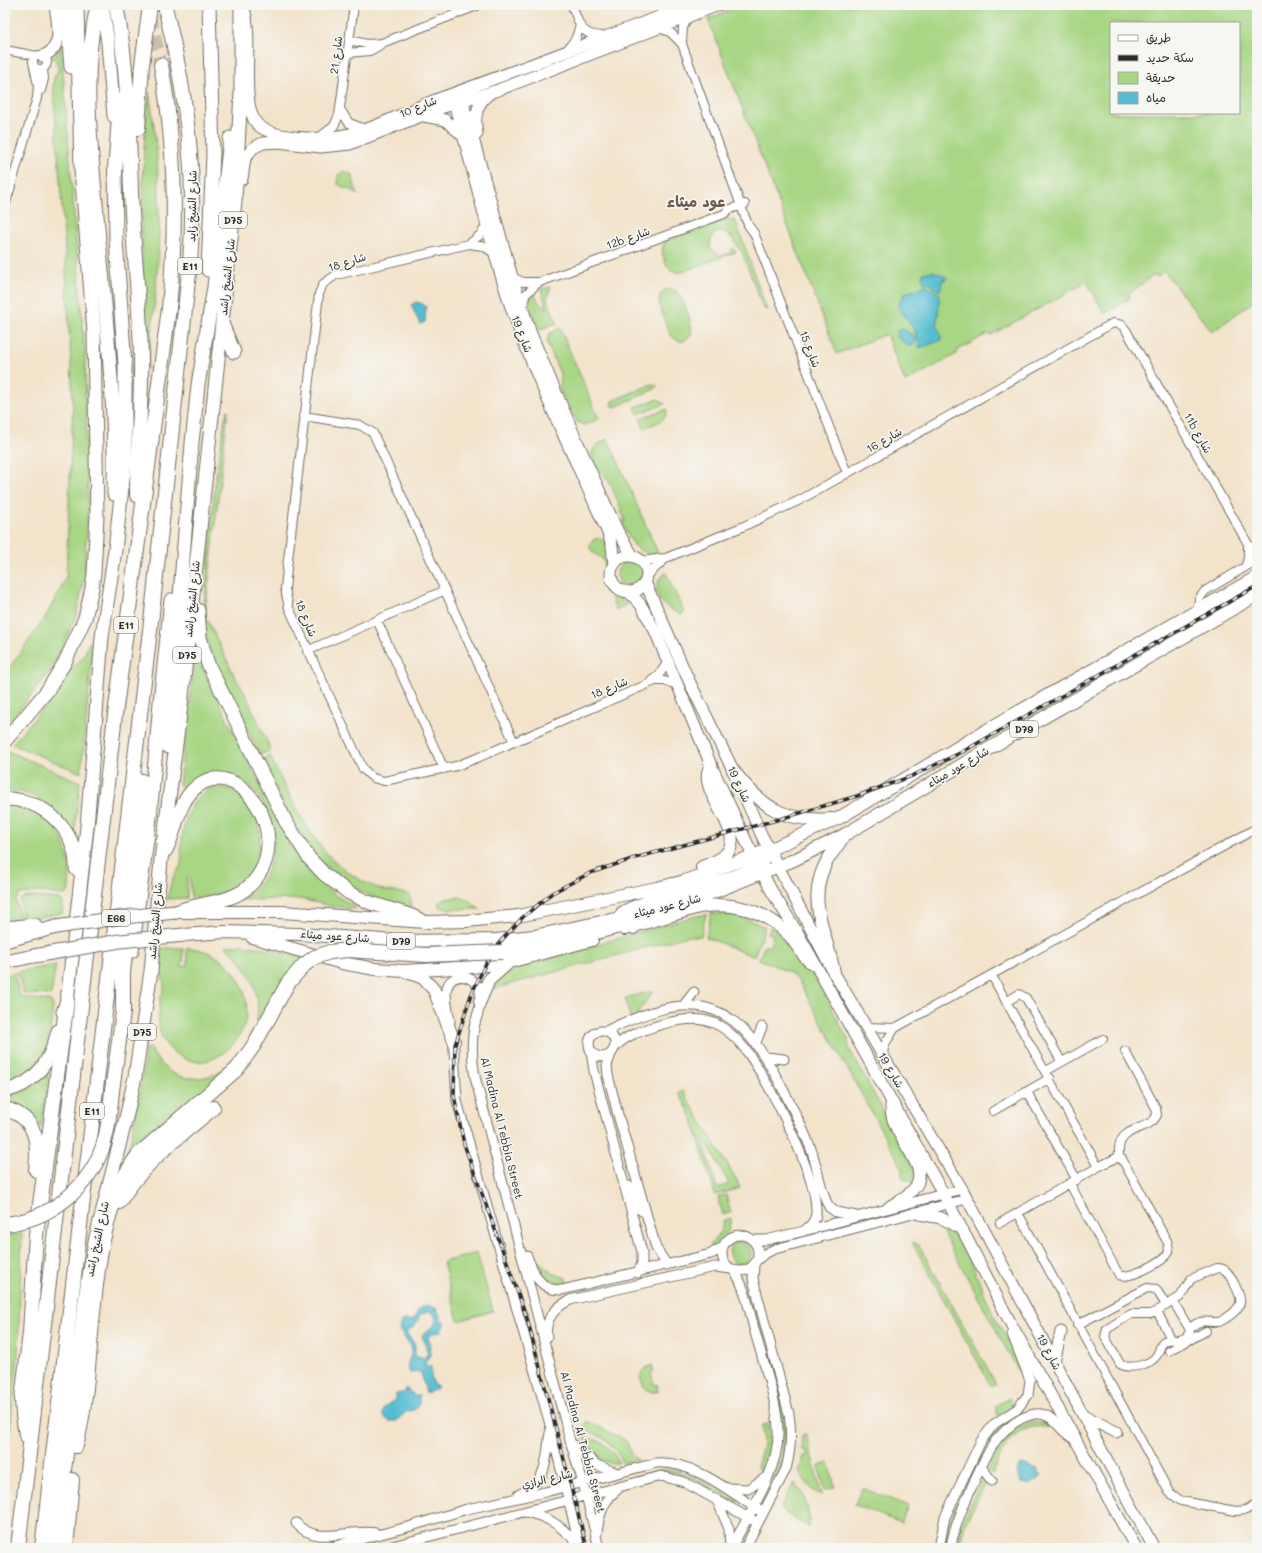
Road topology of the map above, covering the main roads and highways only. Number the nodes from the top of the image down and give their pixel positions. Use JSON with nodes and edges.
{"nodes":[{"id":1,"x":55,"y":5,"type":"edge"},
{"id":2,"x":66,"y":5,"type":"edge"},
{"id":3,"x":77,"y":5,"type":"edge"},
{"id":4,"x":97,"y":5,"type":"edge"},
{"id":5,"x":102,"y":5,"type":"edge"},
{"id":6,"x":111,"y":5,"type":"edge"},
{"id":7,"x":116,"y":5,"type":"edge"},
{"id":8,"x":150,"y":5,"type":"edge"},
{"id":9,"x":209,"y":5,"type":"edge"},
{"id":10,"x":241,"y":5,"type":"edge"},
{"id":11,"x":690,"y":5,"type":"edge"},
{"id":12,"x":718,"y":5,"type":"edge"},
{"id":13,"x":166,"y":11,"type":"dead end"},
{"id":14,"x":242,"y":45,"type":"junction"},
{"id":15,"x":40,"y":56,"type":"road end"},
{"id":16,"x":161,"y":65,"type":"tunnel mouth"},
{"id":17,"x":494,"y":91,"type":"junction"},
{"id":18,"x":457,"y":98,"type":"junction"},
{"id":19,"x":421,"y":116,"type":"junction"},
{"id":20,"x":463,"y":136,"type":"junction"},
{"id":21,"x":81,"y":169,"type":"junction"},
{"id":22,"x":115,"y":174,"type":"junction"},
{"id":23,"x":482,"y":174,"type":"junction"},
{"id":24,"x":235,"y":201,"type":"junction"},
{"id":25,"x":132,"y":215,"type":"junction"},
{"id":26,"x":104,"y":303,"type":"junction"},
{"id":27,"x":223,"y":324,"type":"junction"},
{"id":28,"x":208,"y":329,"type":"junction"},
{"id":29,"x":234,"y":352,"type":"dead end"},
{"id":30,"x":187,"y":510,"type":"junction"},
{"id":31,"x":97,"y":516,"type":"junction"},
{"id":32,"x":162,"y":522,"type":"joint"},
{"id":33,"x":200,"y":528,"type":"junction"},
{"id":34,"x":139,"y":535,"type":"junction"},
{"id":35,"x":637,"y":558,"type":"junction"},
{"id":36,"x":614,"y":565,"type":"junction"},
{"id":37,"x":1257,"y":578,"type":"edge"},
{"id":38,"x":646,"y":579,"type":"junction"},
{"id":39,"x":626,"y":591,"type":"junction"},
{"id":40,"x":1257,"y":595,"type":"edge"},
{"id":41,"x":105,"y":616,"type":"junction"},
{"id":42,"x":145,"y":675,"type":"junction"},
{"id":43,"x":5,"y":741,"type":"edge"},
{"id":44,"x":711,"y":765,"type":"junction"},
{"id":45,"x":733,"y":770,"type":"junction"},
{"id":46,"x":171,"y":781,"type":"junction"},
{"id":47,"x":5,"y":799,"type":"edge"},
{"id":48,"x":839,"y":818,"type":"junction"},
{"id":49,"x":846,"y":834,"type":"junction"},
{"id":50,"x":769,"y":850,"type":"junction"},
{"id":51,"x":161,"y":860,"type":"junction"},
{"id":52,"x":758,"y":864,"type":"junction"},
{"id":53,"x":778,"y":867,"type":"junction"},
{"id":54,"x":685,"y":881,"type":"junction"},
{"id":55,"x":176,"y":912,"type":"junction"},
{"id":56,"x":76,"y":921,"type":"junction"},
{"id":57,"x":424,"y":922,"type":"junction"},
{"id":58,"x":56,"y":927,"type":"junction"},
{"id":59,"x":632,"y":927,"type":"joint"},
{"id":60,"x":5,"y":928,"type":"edge"},
{"id":61,"x":225,"y":932,"type":"junction"},
{"id":62,"x":184,"y":935,"type":"joint"},
{"id":63,"x":5,"y":941,"type":"edge"},
{"id":64,"x":505,"y":957,"type":"junction"},
{"id":65,"x":5,"y":962,"type":"edge"},
{"id":66,"x":814,"y":965,"type":"junction"},
{"id":67,"x":404,"y":971,"type":"junction"},
{"id":68,"x":834,"y":973,"type":"junction"},
{"id":69,"x":66,"y":1001,"type":"junction"},
{"id":70,"x":480,"y":1001,"type":"road end"},
{"id":71,"x":123,"y":1012,"type":"junction"},
{"id":72,"x":454,"y":1041,"type":"road end"},
{"id":73,"x":5,"y":1091,"type":"edge"},
{"id":74,"x":891,"y":1102,"type":"junction"},
{"id":75,"x":213,"y":1108,"type":"dead end"},
{"id":76,"x":5,"y":1109,"type":"edge"},
{"id":77,"x":889,"y":1207,"type":"road end"},
{"id":78,"x":915,"y":1213,"type":"road end"},
{"id":79,"x":108,"y":1219,"type":"junction"},
{"id":80,"x":5,"y":1224,"type":"edge"},
{"id":81,"x":963,"y":1230,"type":"junction"},
{"id":82,"x":34,"y":1259,"type":"junction"},
{"id":83,"x":88,"y":1282,"type":"junction"},
{"id":84,"x":1061,"y":1332,"type":"dead end"},
{"id":85,"x":1054,"y":1362,"type":"junction"},
{"id":86,"x":1083,"y":1415,"type":"junction"},
{"id":87,"x":1116,"y":1432,"type":"dead end"},
{"id":88,"x":30,"y":1446,"type":"junction"},
{"id":89,"x":76,"y":1446,"type":"junction"},
{"id":90,"x":20,"y":1521,"type":"junction"},
{"id":91,"x":1145,"y":1531,"type":"junction"},
{"id":92,"x":1132,"y":1545,"type":"edge"},
{"id":93,"x":8,"y":1548,"type":"edge"},
{"id":94,"x":18,"y":1548,"type":"edge"},
{"id":95,"x":42,"y":1548,"type":"edge"},
{"id":96,"x":54,"y":1548,"type":"edge"},
{"id":97,"x":66,"y":1548,"type":"edge"},
{"id":98,"x":1154,"y":1548,"type":"edge"},
{"id":99,"x":1161,"y":1548,"type":"edge"}],
"edges":[{"from":1,"to":15,"type":"main road"},
{"from":2,"to":21,"type":"highway"},
{"from":3,"to":21,"type":"highway"},
{"from":4,"to":26,"type":"highway"},
{"from":5,"to":22,"type":"highway"},
{"from":6,"to":22,"type":"highway"},
{"from":7,"to":25,"type":"highway"},
{"from":8,"to":25,"type":"highway"},
{"from":9,"to":28,"type":"highway"},
{"from":10,"to":14,"type":"highway","name":"شارع الشيخ راشد","number":"D75"},
{"from":10,"to":18,"type":"main road","name":"شارع 10"},
{"from":11,"to":18,"type":"main road","name":"شارع 10"},
{"from":12,"to":17,"type":"main road","name":"شارع 10"},
{"from":13,"to":32,"type":"highway","name":"شارع الشيخ زايد","number":"E11"},
{"from":14,"to":24,"type":"highway","name":"شارع الشيخ راشد","number":"D75"},
{"from":14,"to":28,"type":"highway"},
{"from":16,"to":34,"type":"highway","name":"شارع الشيخ زايد","number":"E11"},
{"from":17,"to":18,"type":"main road","name":"شارع 10"},
{"from":17,"to":23,"type":"main road"},
{"from":18,"to":19,"type":"main road","name":"شارع 10"},
{"from":18,"to":20,"type":"main road","name":"شارع 19"},
{"from":18,"to":23,"type":"main road","name":"شارع 19"},
{"from":19,"to":20,"type":"main road"},
{"from":19,"to":24,"type":"main road","name":"شارع 10"},
{"from":20,"to":36,"type":"main road","name":"شارع 19"},
{"from":21,"to":31,"type":"highway"},
{"from":22,"to":41,"type":"highway"},
{"from":23,"to":35,"type":"main road","name":"شارع 19"},
{"from":24,"to":27,"type":"highway","name":"شارع الشيخ راشد","number":"D75"},
{"from":25,"to":34,"type":"highway"},
{"from":26,"to":31,"type":"highway"},
{"from":26,"to":41,"type":"highway"},
{"from":27,"to":29,"type":"highway"},
{"from":27,"to":33,"type":"highway","name":"شارع الشيخ راشد","number":"D75"},
{"from":28,"to":30,"type":"highway"},
{"from":30,"to":46,"type":"highway"},
{"from":30,"to":71,"type":"highway"},
{"from":31,"to":43,"type":"highway"},
{"from":32,"to":42,"type":"highway","name":"شارع الشيخ راشد","number":"E11"},
{"from":33,"to":46,"type":"highway","name":"شارع الشيخ راشد","number":"D75"},
{"from":33,"to":57,"type":"highway"},
{"from":34,"to":88,"type":"highway","number":"E11"},
{"from":35,"to":36,"type":"main road"},
{"from":35,"to":38,"type":"main road"},
{"from":36,"to":39,"type":"main road"},
{"from":37,"to":48,"type":"main road","name":"شارع عود ميثاء","number":"D79"},
{"from":38,"to":39,"type":"main road"},
{"from":38,"to":45,"type":"main road","name":"شارع 19"},
{"from":39,"to":44,"type":"main road","name":"شارع 19"},
{"from":40,"to":49,"type":"main road","name":"شارع عود ميثاء","number":"D79"},
{"from":41,"to":56,"type":"highway"},
{"from":42,"to":71,"type":"highway"},
{"from":42,"to":95,"type":"highway","name":"شارع الشيخ راشد","number":"E11"},
{"from":44,"to":52,"type":"main road","name":"شارع 19"},
{"from":44,"to":54,"type":"main road"},
{"from":45,"to":48,"type":"main road"},
{"from":45,"to":50,"type":"main road","name":"شارع 19"},
{"from":46,"to":51,"type":"highway","name":"شارع الشيخ راشد","number":"D75"},
{"from":47,"to":56,"type":"highway"},
{"from":48,"to":50,"type":"main road","name":"شارع عود ميثاء","number":"D79"},
{"from":49,"to":53,"type":"main road","name":"شارع عود ميثاء","number":"D79"},
{"from":49,"to":68,"type":"main road"},
{"from":50,"to":52,"type":"main road","name":"شارع عود ميثاء","number":"D79"},
{"from":50,"to":53,"type":"main road","name":"شارع 19"},
{"from":51,"to":55,"type":"highway"},
{"from":51,"to":83,"type":"highway","name":"شارع الشيخ راشد","number":"D75"},
{"from":52,"to":53,"type":"main road","name":"شارع عود ميثاء","number":"D79"},
{"from":52,"to":54,"type":"main road","name":"شارع عود ميثاء","number":"D79"},
{"from":52,"to":61,"type":"main road","name":"شارع عود ميثاء","number":"D79"},
{"from":52,"to":66,"type":"main road","name":"شارع 19"},
{"from":53,"to":68,"type":"main road","name":"شارع 19"},
{"from":54,"to":57,"type":"main road","name":"شارع عود ميثاء","number":"D79"},
{"from":55,"to":57,"type":"main road","name":"شارع عود ميثاء","number":"D79"},
{"from":55,"to":58,"type":"highway","name":"شارع عود ميثاء","number":"E66","bridge":true},
{"from":56,"to":69,"type":"highway"},
{"from":58,"to":60,"type":"highway"},
{"from":58,"to":63,"type":"highway","name":"شارع عود ميثاء","number":"E66"},
{"from":59,"to":64,"type":"highway"},
{"from":59,"to":66,"type":"main road"},
{"from":61,"to":62,"type":"main road","name":"شارع عود ميثاء","number":"D79"},
{"from":61,"to":67,"type":"main road"},
{"from":62,"to":65,"type":"highway","name":"شارع عود ميثاء","number":"D79","bridge":true},
{"from":64,"to":67,"type":"main road"},
{"from":64,"to":70,"type":"main road"},
{"from":64,"to":79,"type":"highway","bridge":true},
{"from":66,"to":74,"type":"main road","name":"شارع 19"},
{"from":67,"to":72,"type":"main road"},
{"from":68,"to":85,"type":"main road","name":"شارع 19"},
{"from":69,"to":73,"type":"highway"},
{"from":69,"to":82,"type":"highway"},
{"from":71,"to":80,"type":"highway","bridge":true},
{"from":74,"to":77,"type":"main road"},
{"from":74,"to":81,"type":"main road","name":"شارع 19"},
{"from":75,"to":79,"type":"highway"},
{"from":76,"to":82,"type":"highway"},
{"from":78,"to":81,"type":"main road"},
{"from":79,"to":89,"type":"highway"},
{"from":81,"to":92,"type":"main road","name":"شارع 19"},
{"from":82,"to":88,"type":"highway"},
{"from":83,"to":89,"type":"highway"},
{"from":83,"to":96,"type":"highway"},
{"from":84,"to":85,"type":"main road"},
{"from":85,"to":86,"type":"main road","name":"شارع 19"},
{"from":86,"to":87,"type":"main road"},
{"from":86,"to":91,"type":"main road","name":"شارع 19"},
{"from":88,"to":90,"type":"highway","number":"E11"},
{"from":89,"to":97,"type":"highway"},
{"from":90,"to":93,"type":"highway"},
{"from":90,"to":94,"type":"highway","number":"E11"},
{"from":91,"to":98,"type":"main road","name":"شارع 19"},
{"from":91,"to":99,"type":"main road"}]}
